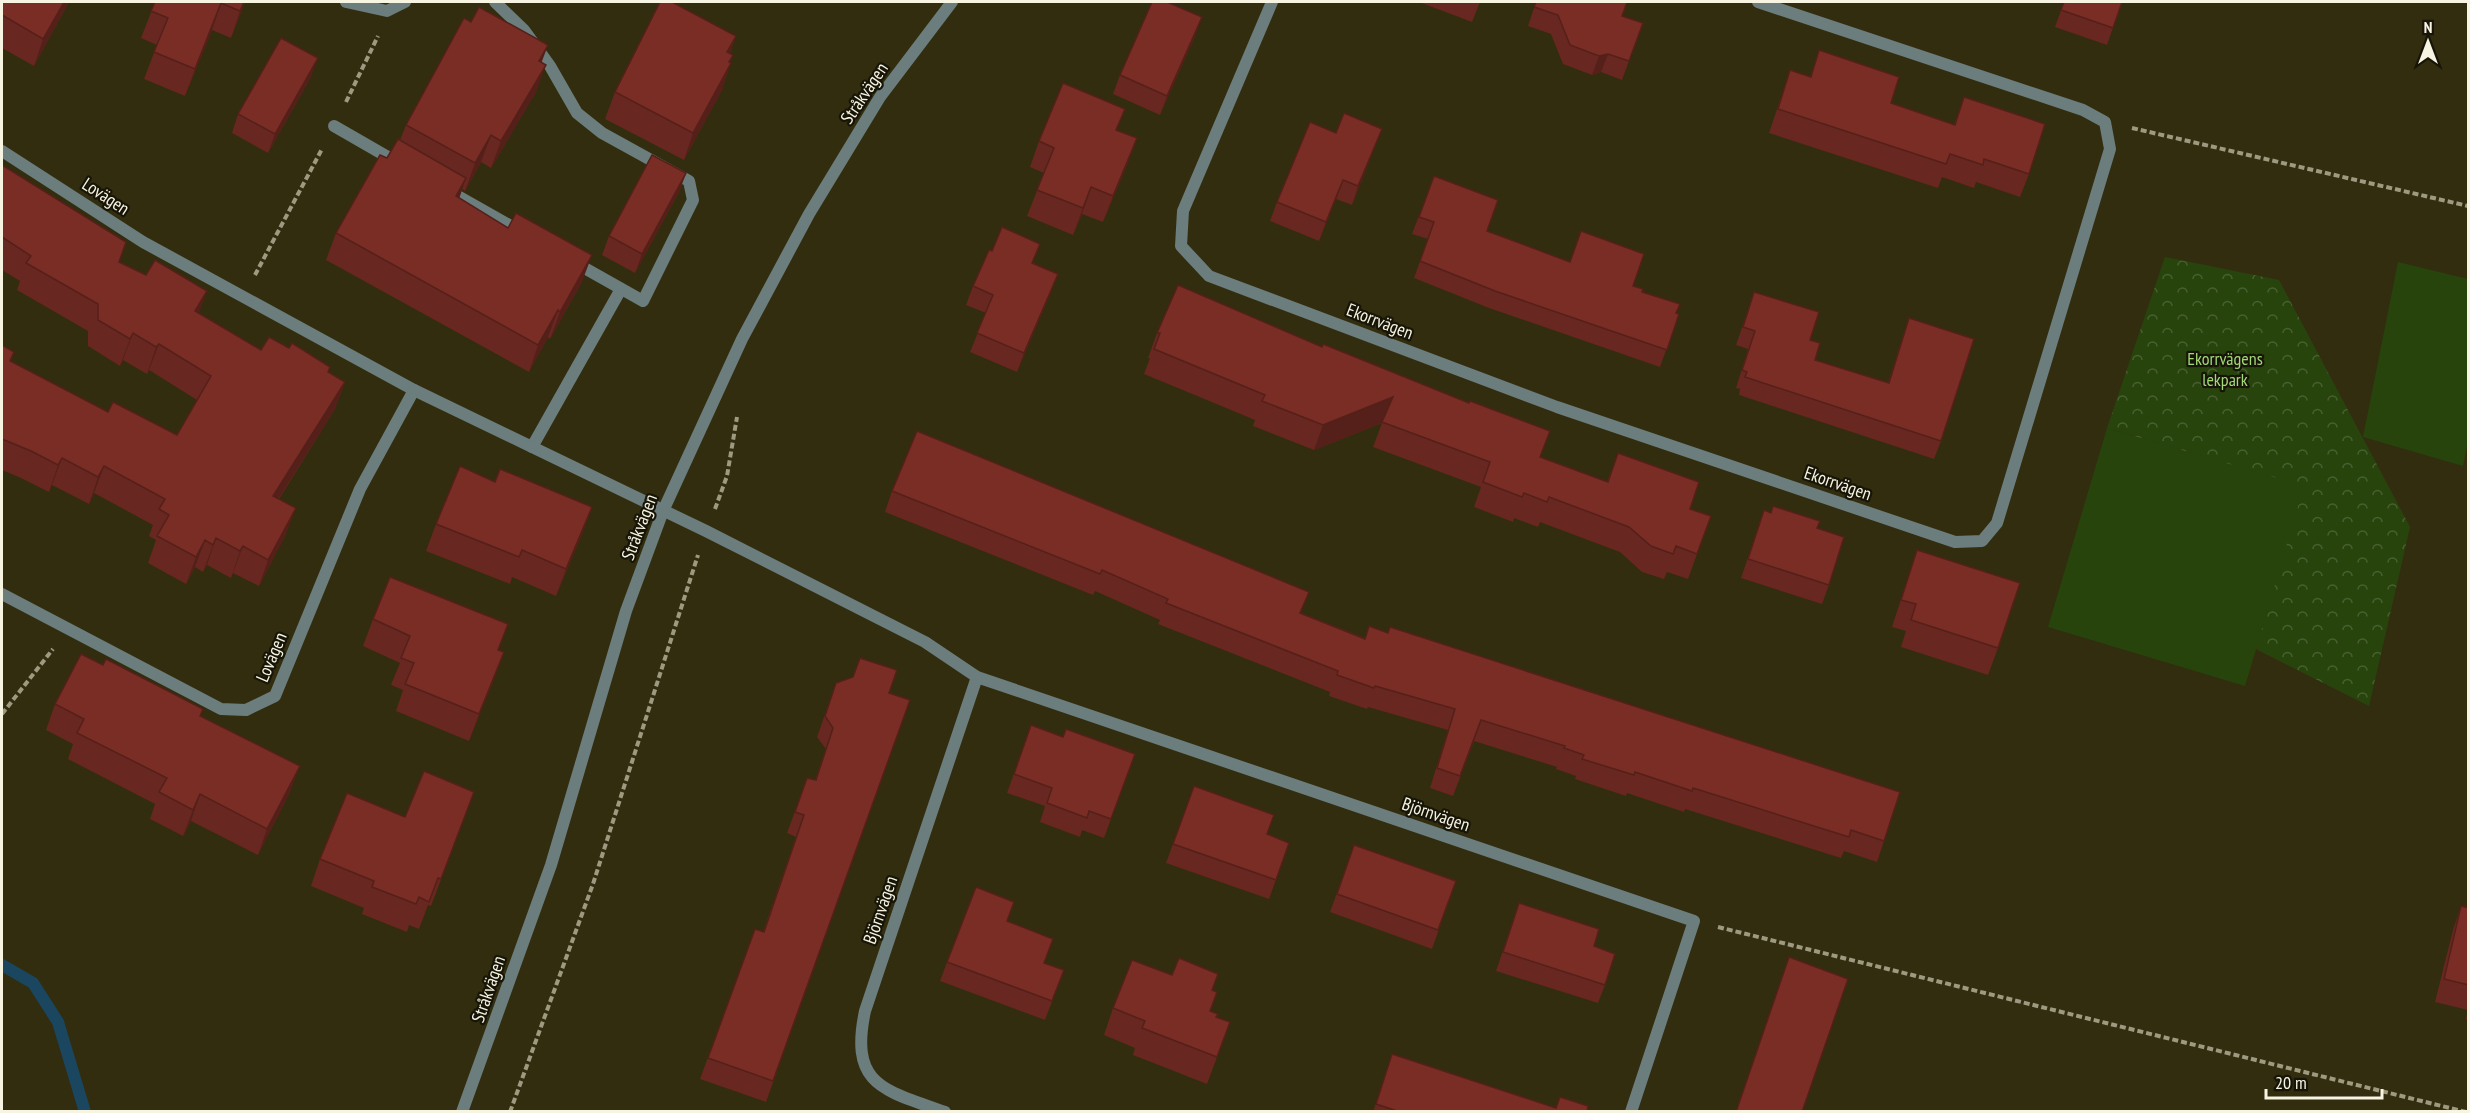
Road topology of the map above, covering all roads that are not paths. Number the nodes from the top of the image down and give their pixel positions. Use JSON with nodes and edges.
{"nodes":[{"id":1,"x":346,"y":2,"type":"edge"},
{"id":2,"x":405,"y":2,"type":"edge"},
{"id":3,"x":495,"y":2,"type":"edge"},
{"id":4,"x":952,"y":2,"type":"edge"},
{"id":5,"x":1272,"y":2,"type":"edge"},
{"id":6,"x":1758,"y":2,"type":"edge"},
{"id":7,"x":334,"y":126,"type":"road end"},
{"id":8,"x":2,"y":151,"type":"edge"},
{"id":9,"x":416,"y":173,"type":"edge"},
{"id":10,"x":436,"y":184,"type":"edge"},
{"id":11,"x":539,"y":242,"type":"edge"},
{"id":12,"x":559,"y":254,"type":"edge"},
{"id":13,"x":621,"y":289,"type":"junction"},
{"id":14,"x":414,"y":390,"type":"junction"},
{"id":15,"x":532,"y":447,"type":"junction"},
{"id":16,"x":663,"y":511,"type":"junction"},
{"id":17,"x":2,"y":594,"type":"edge"},
{"id":18,"x":977,"y":677,"type":"junction"},
{"id":19,"x":462,"y":1112,"type":"edge"},
{"id":20,"x":945,"y":1112,"type":"edge"},
{"id":21,"x":1631,"y":1112,"type":"edge"}],
"edges":[{"from":1,"to":2,"type":"street"},
{"from":3,"to":13,"type":"street"},
{"from":4,"to":16,"type":"street","name":"Stråkvägen"},
{"from":5,"to":6,"type":"street","name":"Ekorrvägen"},
{"from":7,"to":9,"type":"street"},
{"from":8,"to":14,"type":"street","name":"Lovägen"},
{"from":10,"to":11,"type":"street"},
{"from":12,"to":13,"type":"street"},
{"from":13,"to":15,"type":"street"},
{"from":14,"to":15,"type":"street","name":"Lovägen"},
{"from":14,"to":17,"type":"street","name":"Lovägen"},
{"from":15,"to":16,"type":"street","name":"Lovägen"},
{"from":16,"to":18,"type":"street","name":"Björnvägen"},
{"from":16,"to":19,"type":"street","name":"Stråkvägen"},
{"from":18,"to":20,"type":"street","name":"Björnvägen"},
{"from":18,"to":21,"type":"street","name":"Björnvägen"}]}
